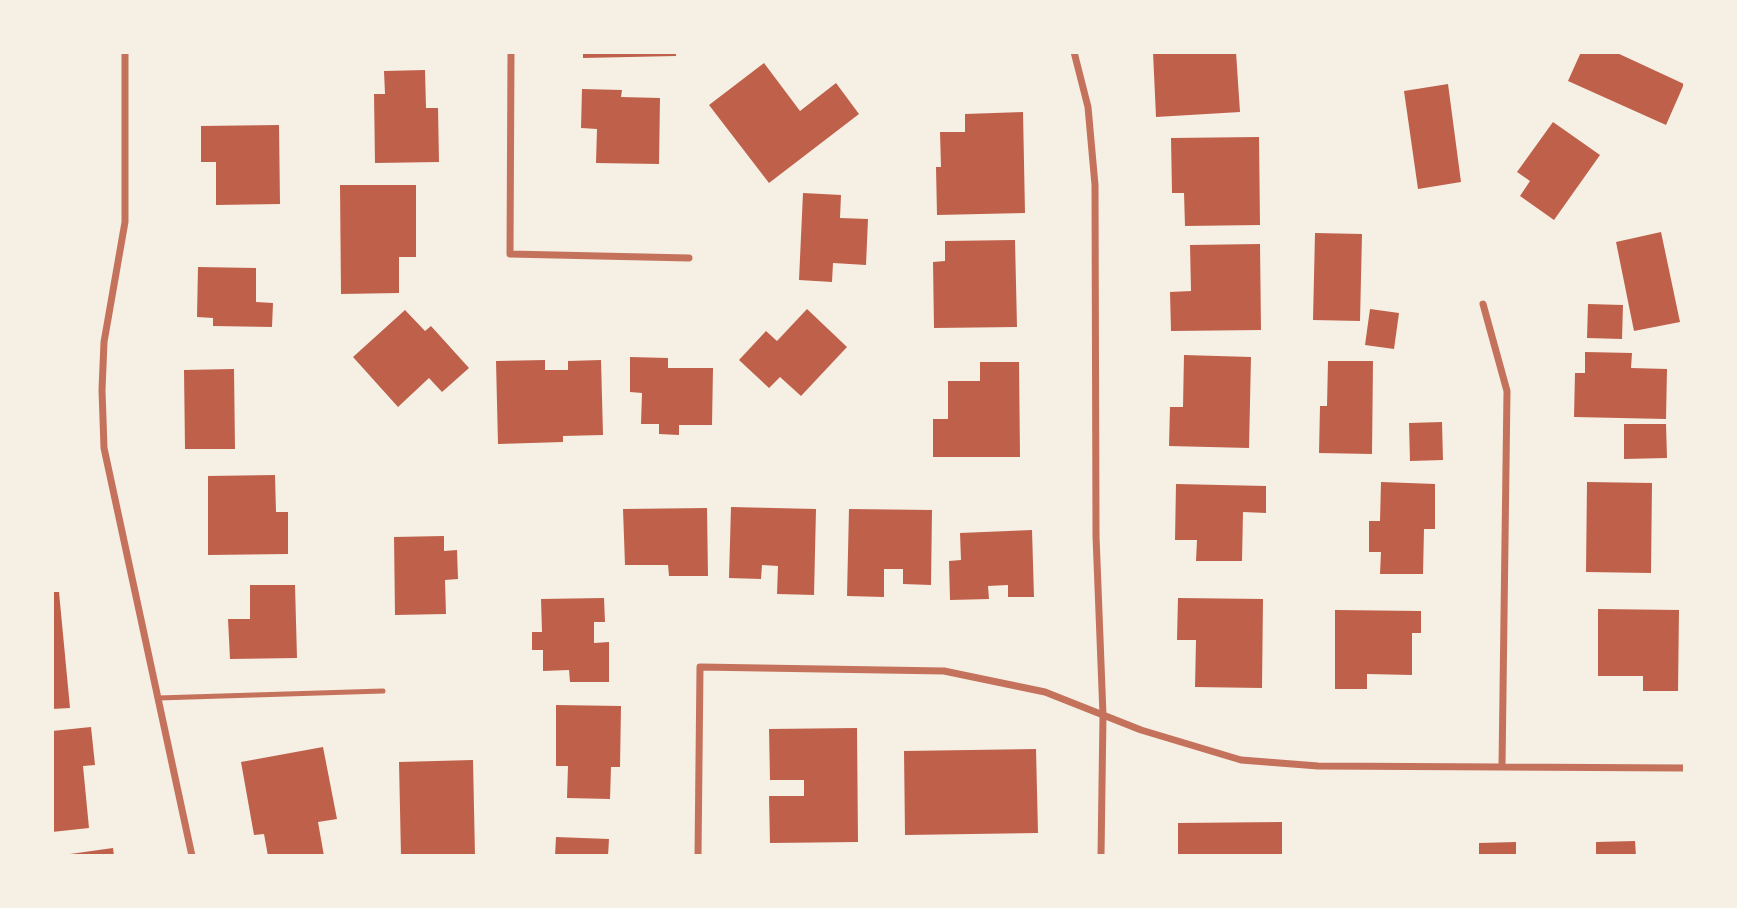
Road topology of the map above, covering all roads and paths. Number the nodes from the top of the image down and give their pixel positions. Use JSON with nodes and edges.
{"nodes":[{"id":1,"x":125,"y":52,"type":"edge"},
{"id":2,"x":510,"y":52,"type":"edge"},
{"id":3,"x":1074,"y":52,"type":"edge"},
{"id":4,"x":689,"y":258,"type":"dead end"},
{"id":5,"x":1483,"y":304,"type":"dead end"},
{"id":6,"x":383,"y":691,"type":"dead end"},
{"id":7,"x":158,"y":698,"type":"junction"},
{"id":8,"x":1103,"y":715,"type":"junction"},
{"id":9,"x":1502,"y":766,"type":"junction"},
{"id":10,"x":1685,"y":768,"type":"edge"},
{"id":11,"x":192,"y":856,"type":"edge"},
{"id":12,"x":698,"y":856,"type":"edge"},
{"id":13,"x":1101,"y":856,"type":"edge"}],
"edges":[{"from":1,"to":7,"type":"street"},
{"from":2,"to":4,"type":"street"},
{"from":3,"to":8,"type":"street"},
{"from":5,"to":9,"type":"street"},
{"from":6,"to":7,"type":"lane"},
{"from":7,"to":11,"type":"street"},
{"from":8,"to":9,"type":"street"},
{"from":8,"to":12,"type":"street"},
{"from":8,"to":13,"type":"street"},
{"from":9,"to":10,"type":"street"}]}
